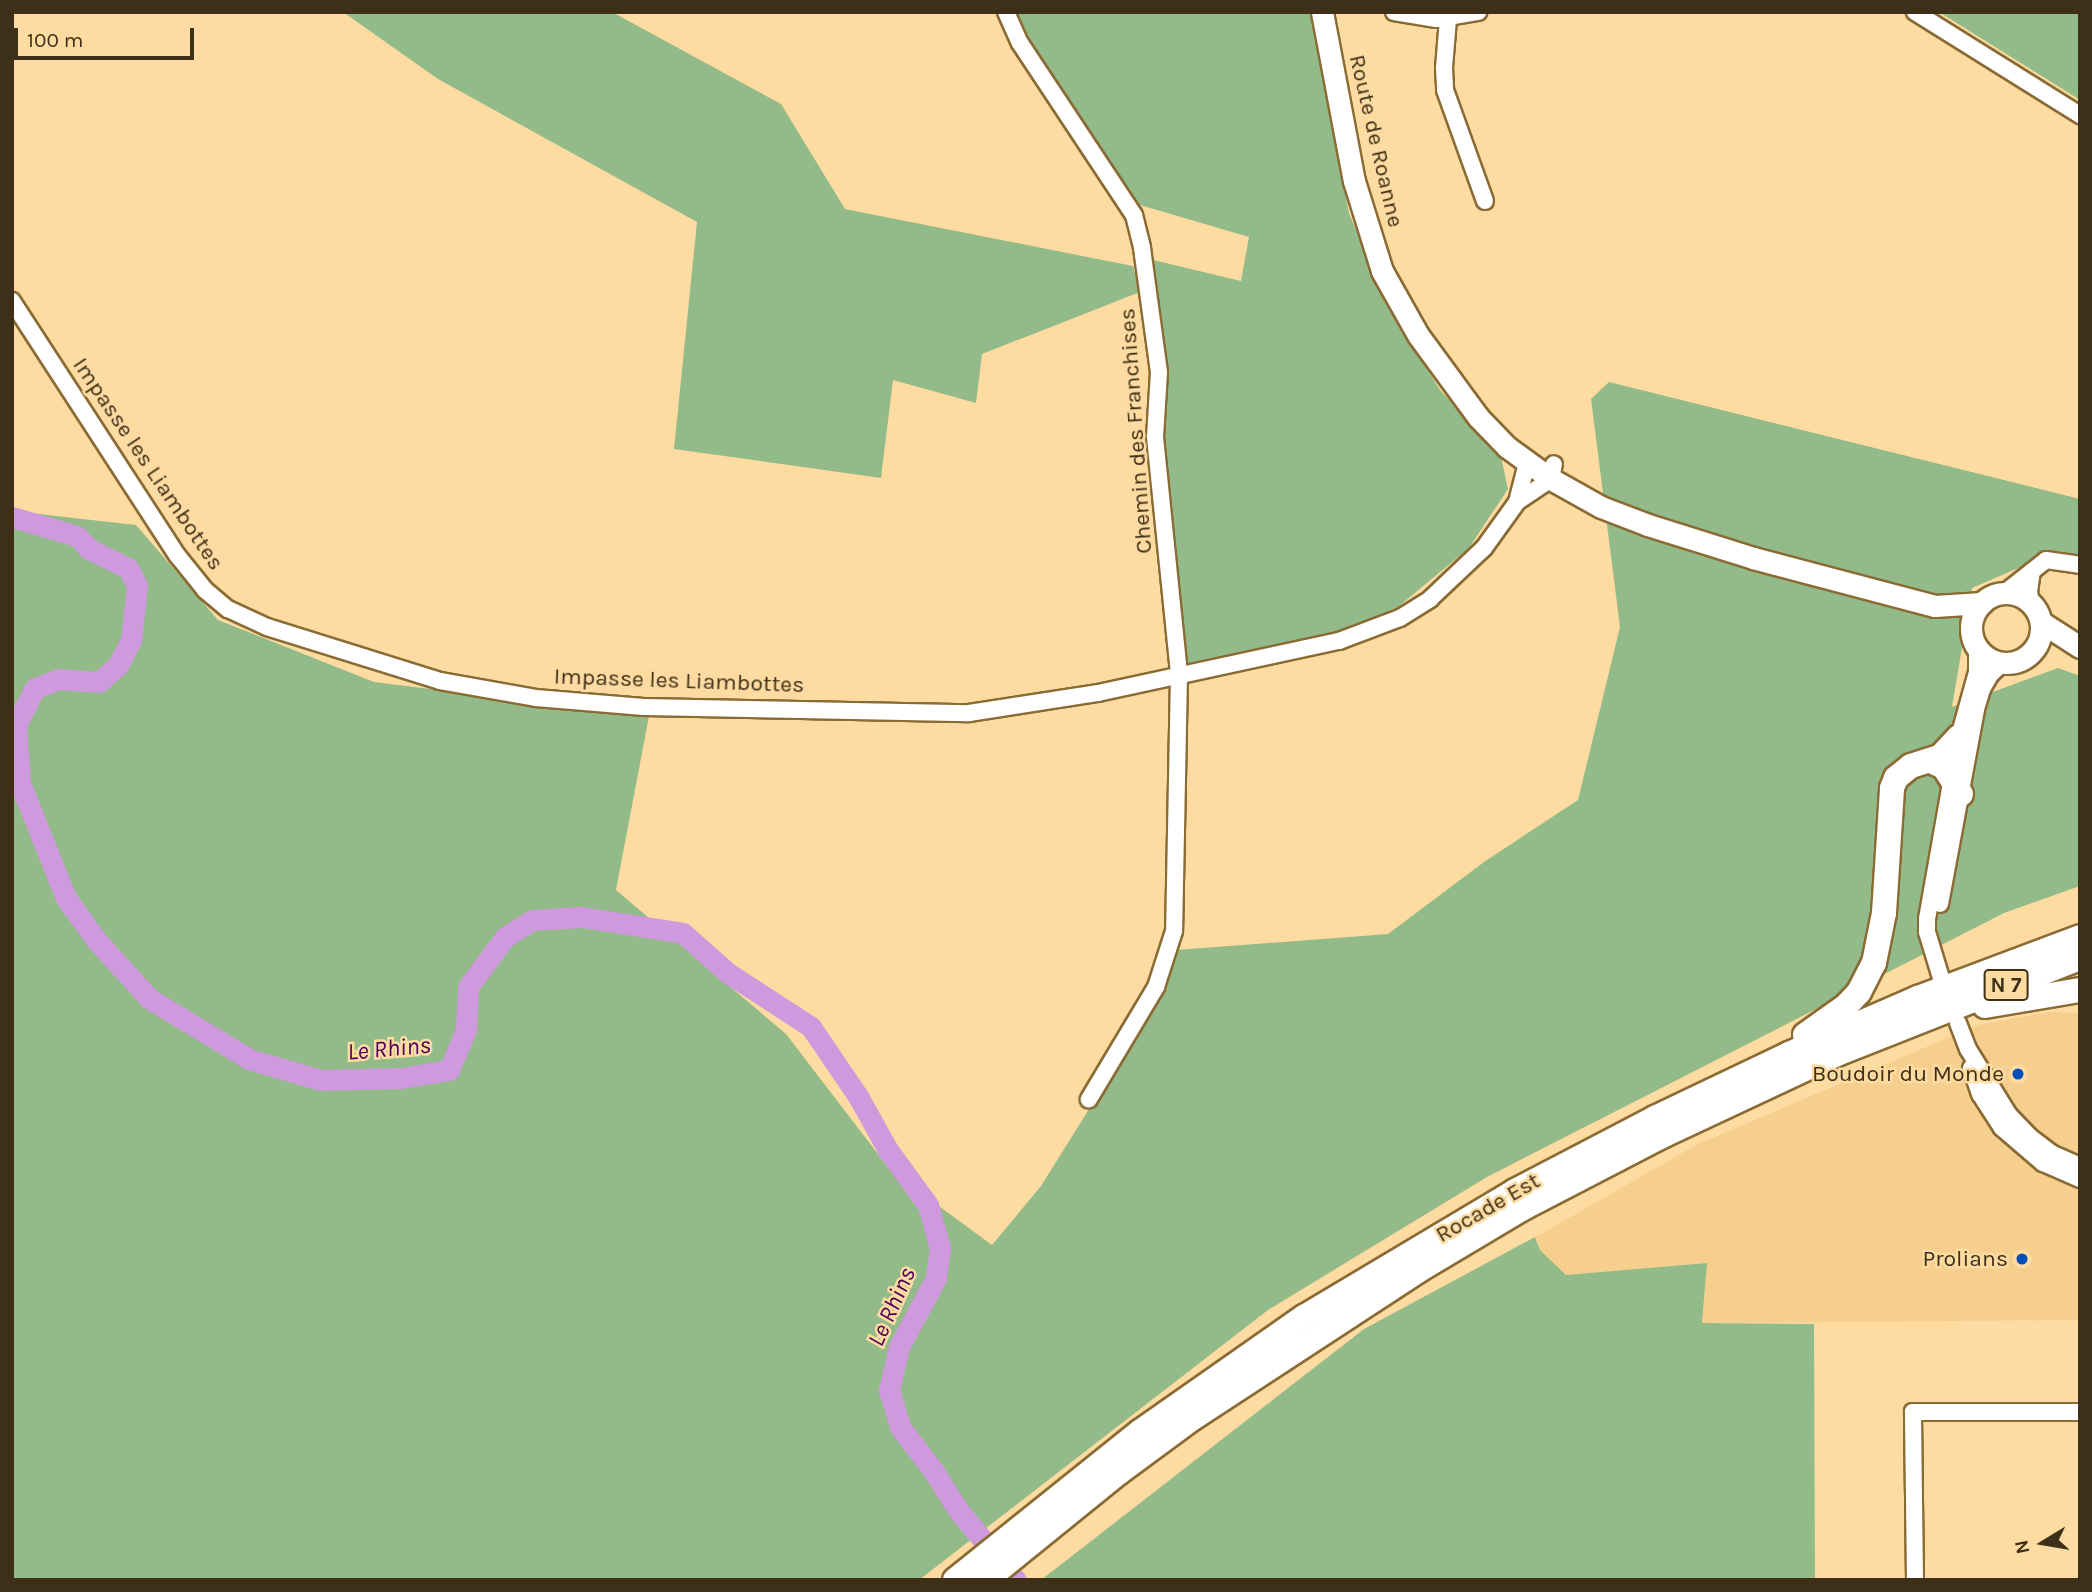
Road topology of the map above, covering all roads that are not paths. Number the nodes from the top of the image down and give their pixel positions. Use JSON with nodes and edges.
{"nodes":[{"id":1,"x":1006,"y":12,"type":"edge"},
{"id":2,"x":1322,"y":12,"type":"edge"},
{"id":3,"x":1394,"y":12,"type":"edge"},
{"id":4,"x":1478,"y":12,"type":"edge"},
{"id":5,"x":1915,"y":12,"type":"edge"},
{"id":6,"x":1448,"y":19,"type":"junction"},
{"id":7,"x":2080,"y":115,"type":"edge"},
{"id":8,"x":1485,"y":201,"type":"dead end"},
{"id":9,"x":12,"y":301,"type":"edge"},
{"id":10,"x":1544,"y":466,"type":"junction"},
{"id":11,"x":1517,"y":502,"type":"junction"},
{"id":12,"x":2080,"y":565,"type":"edge"},
{"id":13,"x":2032,"y":571,"type":"junction"},
{"id":14,"x":2003,"y":594,"type":"junction"},
{"id":15,"x":1982,"y":603,"type":"junction"},
{"id":16,"x":1935,"y":606,"type":"junction"},
{"id":17,"x":2036,"y":613,"type":"junction"},
{"id":18,"x":1974,"y":640,"type":"junction"},
{"id":19,"x":2080,"y":648,"type":"edge"},
{"id":20,"x":2034,"y":650,"type":"junction"},
{"id":21,"x":2003,"y":663,"type":"junction"},
{"id":22,"x":1179,"y":675,"type":"junction"},
{"id":23,"x":1959,"y":737,"type":"junction"},
{"id":24,"x":1931,"y":761,"type":"junction"},
{"id":25,"x":1956,"y":785,"type":"junction"},
{"id":26,"x":2080,"y":937,"type":"edge"},
{"id":27,"x":2080,"y":958,"type":"edge"},
{"id":28,"x":1941,"y":978,"type":"dead end"},
{"id":29,"x":2080,"y":990,"type":"edge"},
{"id":30,"x":1932,"y":1014,"type":"junction"},
{"id":31,"x":1958,"y":1023,"type":"dead end"},
{"id":32,"x":1968,"y":1049,"type":"junction"},
{"id":33,"x":1710,"y":1091,"type":"junction"},
{"id":34,"x":1089,"y":1099,"type":"dead end"},
{"id":35,"x":2080,"y":1166,"type":"edge"},
{"id":36,"x":2080,"y":1179,"type":"edge"},
{"id":37,"x":2080,"y":1412,"type":"edge"},
{"id":38,"x":1035,"y":1527,"type":"junction"},
{"id":39,"x":968,"y":1578,"type":"edge"},
{"id":40,"x":1914,"y":1580,"type":"edge"}],
"edges":[{"from":1,"to":22,"type":"street","name":"Chemin des Franchises"},
{"from":2,"to":10,"type":"main road","name":"Route de Roanne"},
{"from":3,"to":6,"type":"street"},
{"from":4,"to":6,"type":"street"},
{"from":5,"to":7,"type":"street"},
{"from":6,"to":8,"type":"street"},
{"from":9,"to":22,"type":"street","name":"Impasse les Liambottes"},
{"from":10,"to":11,"type":"street"},
{"from":10,"to":11,"type":"street"},
{"from":10,"to":16,"type":"main road","name":"Route de Roanne"},
{"from":11,"to":22,"type":"street","name":"Impasse les Liambottes"},
{"from":12,"to":13,"type":"street"},
{"from":13,"to":14,"type":"street"},
{"from":13,"to":17,"type":"street"},
{"from":14,"to":15,"type":"main road"},
{"from":14,"to":17,"type":"main road"},
{"from":15,"to":16,"type":"main road"},
{"from":15,"to":18,"type":"main road"},
{"from":16,"to":18,"type":"main road"},
{"from":17,"to":19,"type":"main road"},
{"from":17,"to":20,"type":"main road"},
{"from":18,"to":21,"type":"main road"},
{"from":18,"to":23,"type":"street"},
{"from":19,"to":20,"type":"main road"},
{"from":20,"to":21,"type":"main road"},
{"from":21,"to":25,"type":"street"},
{"from":22,"to":34,"type":"street","name":"Chemin des Franchises"},
{"from":23,"to":24,"type":"highway"},
{"from":23,"to":25,"type":"street"},
{"from":24,"to":25,"type":"highway"},
{"from":24,"to":33,"type":"highway"},
{"from":25,"to":28,"type":"street"},
{"from":26,"to":33,"type":"highway","name":"Rocade Est"},
{"from":27,"to":30,"type":"highway","name":"Rocade Est","number":"N 7"},
{"from":29,"to":30,"type":"highway"},
{"from":30,"to":38,"type":"highway","name":"Rocade Est"},
{"from":31,"to":32,"type":"street"},
{"from":32,"to":35,"type":"street"},
{"from":32,"to":36,"type":"street"},
{"from":33,"to":38,"type":"highway","name":"Rocade Est"},
{"from":37,"to":40,"type":"street"},
{"from":38,"to":39,"type":"highway","name":"Rocade Est"}]}
